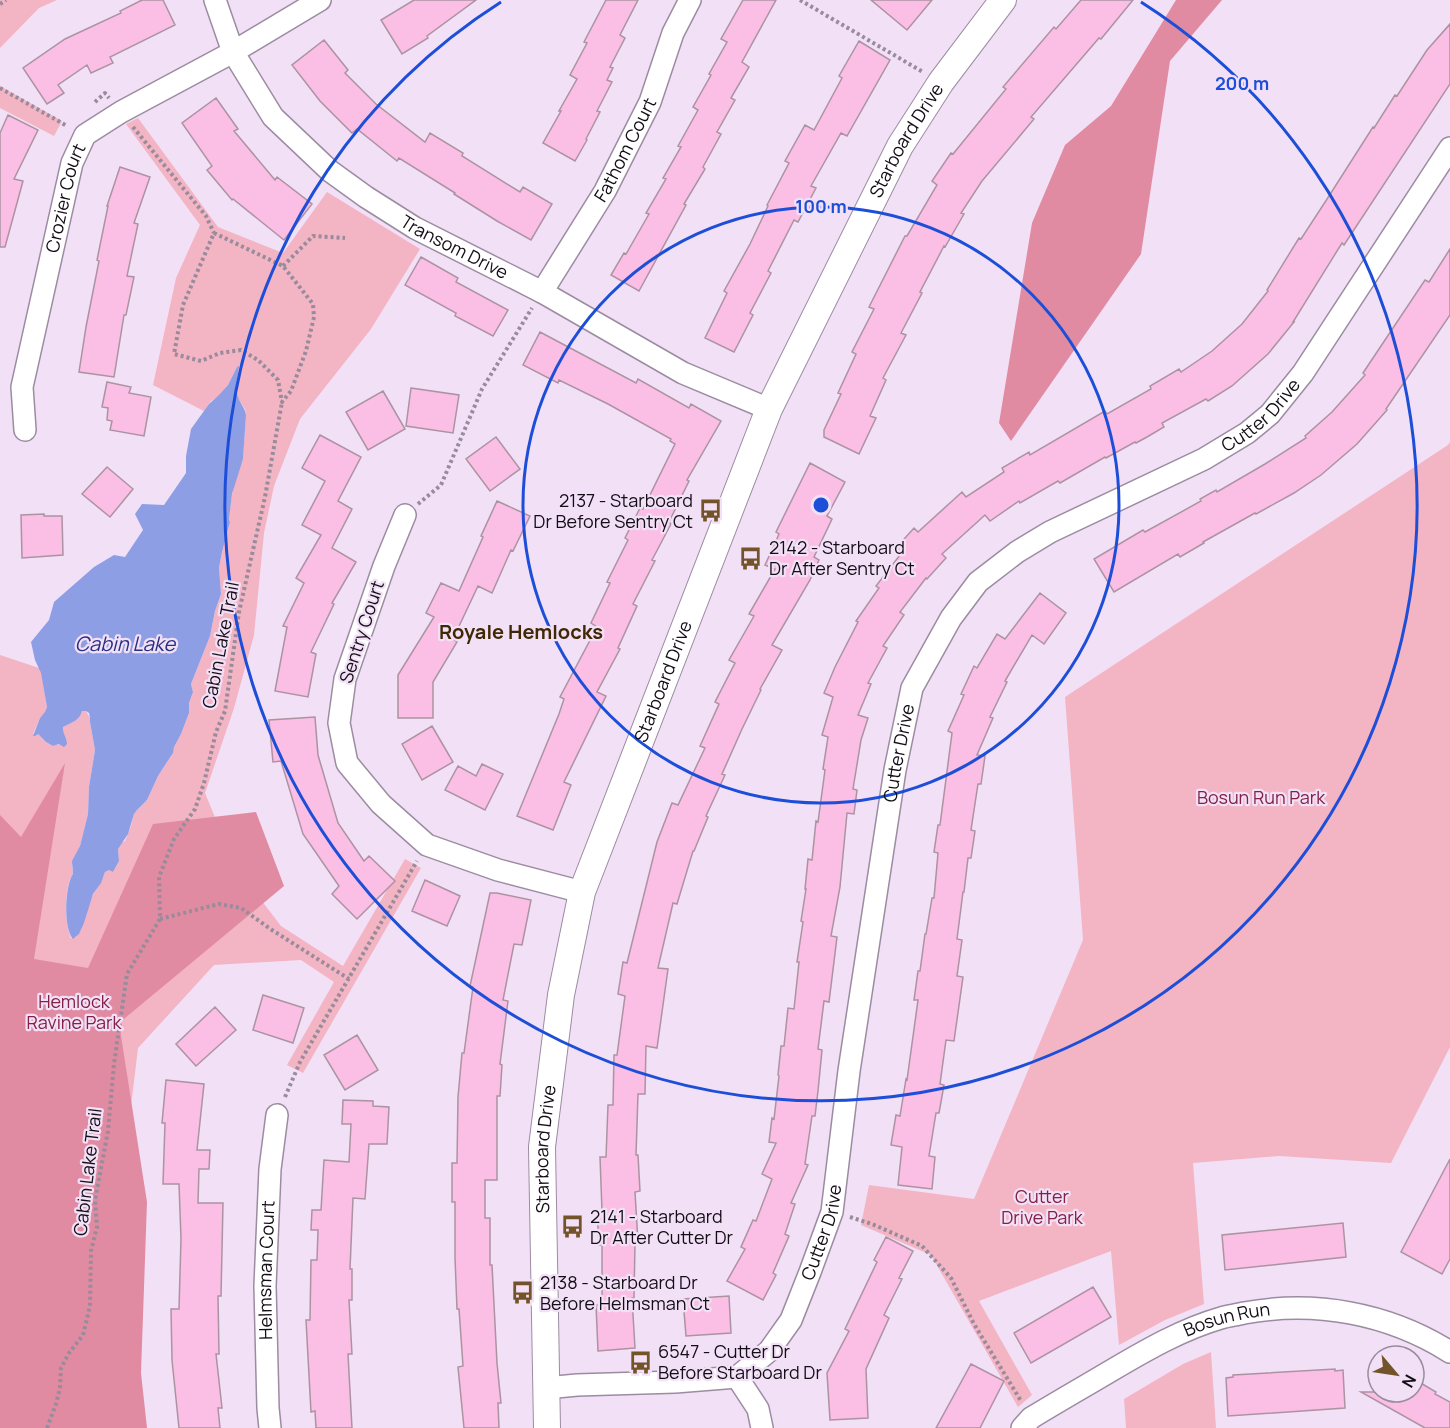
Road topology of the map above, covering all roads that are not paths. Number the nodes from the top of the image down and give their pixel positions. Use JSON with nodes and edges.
{"nodes":[{"id":1,"x":215,"y":0,"type":"edge"},
{"id":2,"x":320,"y":0,"type":"edge"},
{"id":3,"x":690,"y":0,"type":"edge"},
{"id":4,"x":1003,"y":0,"type":"edge"},
{"id":5,"x":233,"y":52,"type":"junction"},
{"id":6,"x":1450,"y":148,"type":"edge"},
{"id":7,"x":542,"y":292,"type":"junction"},
{"id":8,"x":769,"y":409,"type":"junction"},
{"id":9,"x":25,"y":430,"type":"dead end"},
{"id":10,"x":405,"y":515,"type":"road end"},
{"id":11,"x":582,"y":892,"type":"junction"},
{"id":12,"x":278,"y":1115,"type":"road end"},
{"id":13,"x":1447,"y":1343,"type":"edge"},
{"id":14,"x":736,"y":1377,"type":"junction"},
{"id":15,"x":546,"y":1388,"type":"junction"},
{"id":16,"x":1027,"y":1423,"type":"edge"},
{"id":17,"x":270,"y":1428,"type":"edge"},
{"id":18,"x":547,"y":1428,"type":"edge"},
{"id":19,"x":762,"y":1428,"type":"edge"}],
"edges":[{"from":1,"to":5,"type":"street","name":"Transom Drive"},
{"from":2,"to":5,"type":"street","name":"Crozier Court"},
{"from":3,"to":7,"type":"street","name":"Fathom Court"},
{"from":4,"to":8,"type":"street","name":"Starboard Drive"},
{"from":5,"to":7,"type":"street","name":"Transom Drive"},
{"from":5,"to":9,"type":"street","name":"Crozier Court"},
{"from":6,"to":14,"type":"street","name":"Cutter Drive"},
{"from":7,"to":8,"type":"street","name":"Transom Drive"},
{"from":8,"to":11,"type":"street","name":"Starboard Drive"},
{"from":10,"to":11,"type":"street","name":"Sentry Court"},
{"from":11,"to":15,"type":"street","name":"Starboard Drive"},
{"from":12,"to":17,"type":"street","name":"Helmsman Court"},
{"from":13,"to":16,"type":"street","name":"Bosun Run"},
{"from":14,"to":15,"type":"street"},
{"from":14,"to":19,"type":"street"},
{"from":15,"to":18,"type":"street","name":"Starboard Drive"}]}
